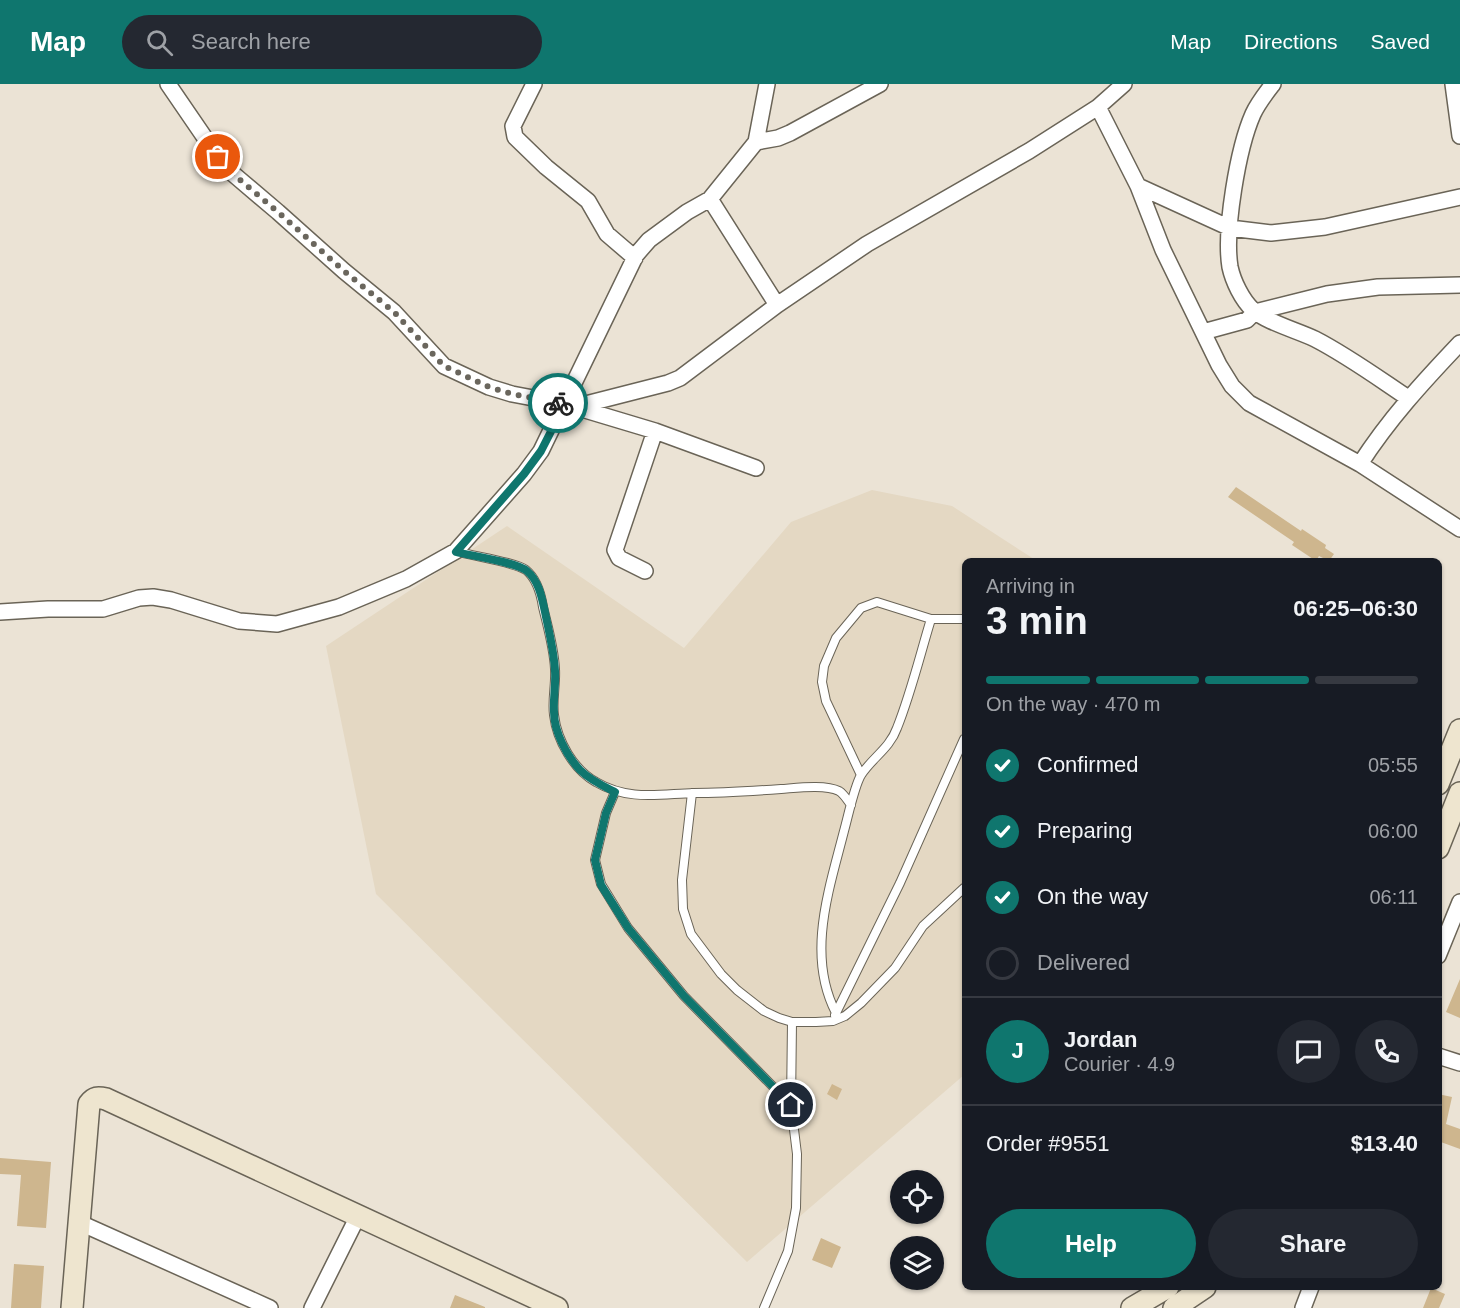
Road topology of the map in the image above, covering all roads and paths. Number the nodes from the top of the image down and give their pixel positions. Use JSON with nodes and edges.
{"nodes":[{"id":1,"x":168,"y":84,"type":"edge"},
{"id":2,"x":534,"y":84,"type":"edge"},
{"id":3,"x":767,"y":84,"type":"edge"},
{"id":4,"x":880,"y":84,"type":"edge"},
{"id":5,"x":1124,"y":84,"type":"edge"},
{"id":6,"x":1274,"y":84,"type":"edge"},
{"id":7,"x":1453,"y":84,"type":"edge"},
{"id":8,"x":1098,"y":107,"type":"junction"},
{"id":9,"x":1460,"y":136,"type":"edge"},
{"id":10,"x":756,"y":142,"type":"junction"},
{"id":11,"x":1138,"y":186,"type":"junction"},
{"id":12,"x":1460,"y":197,"type":"edge"},
{"id":13,"x":710,"y":199,"type":"junction"},
{"id":14,"x":1230,"y":228,"type":"junction"},
{"id":15,"x":635,"y":258,"type":"junction"},
{"id":16,"x":1460,"y":285,"type":"edge"},
{"id":17,"x":777,"y":305,"type":"junction"},
{"id":18,"x":1255,"y":312,"type":"junction"},
{"id":19,"x":1203,"y":332,"type":"junction"},
{"id":20,"x":1460,"y":343,"type":"edge"},
{"id":21,"x":1408,"y":398,"type":"junction"},
{"id":22,"x":570,"y":406,"type":"junction"},
{"id":23,"x":655,"y":431,"type":"junction"},
{"id":24,"x":1360,"y":464,"type":"junction"},
{"id":25,"x":756,"y":468,"type":"dead end"},
{"id":26,"x":1460,"y":529,"type":"edge"},
{"id":27,"x":456,"y":552,"type":"junction"},
{"id":28,"x":645,"y":572,"type":"dead end"},
{"id":29,"x":0,"y":612,"type":"edge"},
{"id":30,"x":931,"y":619,"type":"junction"},
{"id":31,"x":962,"y":619,"type":"edge"},
{"id":32,"x":1460,"y":730,"type":"edge"},
{"id":33,"x":962,"y":744,"type":"edge"},
{"id":34,"x":1442,"y":774,"type":"edge"},
{"id":35,"x":861,"y":775,"type":"junction"},
{"id":36,"x":615,"y":792,"type":"junction"},
{"id":37,"x":692,"y":793,"type":"junction"},
{"id":38,"x":1460,"y":793,"type":"edge"},
{"id":39,"x":851,"y":805,"type":"junction"},
{"id":40,"x":1442,"y":838,"type":"edge"},
{"id":41,"x":962,"y":890,"type":"edge"},
{"id":42,"x":1460,"y":902,"type":"edge"},
{"id":43,"x":1442,"y":946,"type":"edge"},
{"id":44,"x":834,"y":1017,"type":"junction"},
{"id":45,"x":792,"y":1022,"type":"junction"},
{"id":46,"x":1442,"y":1057,"type":"edge"},
{"id":47,"x":1460,"y":1063,"type":"edge"},
{"id":48,"x":791,"y":1105,"type":"junction"},
{"id":49,"x":358,"y":1214,"type":"junction"},
{"id":50,"x":78,"y":1222,"type":"junction"},
{"id":51,"x":1163,"y":1290,"type":"edge"},
{"id":52,"x":1201,"y":1290,"type":"edge"},
{"id":53,"x":1310,"y":1290,"type":"edge"},
{"id":54,"x":72,"y":1308,"type":"edge"},
{"id":55,"x":270,"y":1308,"type":"edge"},
{"id":56,"x":312,"y":1308,"type":"edge"},
{"id":57,"x":557,"y":1308,"type":"edge"},
{"id":58,"x":764,"y":1308,"type":"edge"},
{"id":59,"x":1132,"y":1308,"type":"edge"},
{"id":60,"x":1174,"y":1308,"type":"edge"},
{"id":61,"x":1302,"y":1308,"type":"edge"}],
"edges":[{"from":1,"to":22,"type":"street"},
{"from":2,"to":15,"type":"street"},
{"from":3,"to":10,"type":"street"},
{"from":4,"to":10,"type":"street"},
{"from":5,"to":8,"type":"street"},
{"from":6,"to":14,"type":"street"},
{"from":7,"to":9,"type":"street"},
{"from":8,"to":11,"type":"street"},
{"from":8,"to":17,"type":"street"},
{"from":10,"to":13,"type":"street"},
{"from":11,"to":14,"type":"street"},
{"from":11,"to":19,"type":"street"},
{"from":12,"to":14,"type":"street"},
{"from":13,"to":15,"type":"street"},
{"from":13,"to":17,"type":"street"},
{"from":14,"to":18,"type":"street"},
{"from":15,"to":22,"type":"street"},
{"from":16,"to":18,"type":"street"},
{"from":17,"to":22,"type":"street"},
{"from":18,"to":19,"type":"street"},
{"from":18,"to":21,"type":"street"},
{"from":19,"to":24,"type":"street"},
{"from":20,"to":21,"type":"street"},
{"from":21,"to":24,"type":"street"},
{"from":22,"to":23,"type":"street"},
{"from":22,"to":27,"type":"street"},
{"from":23,"to":25,"type":"street"},
{"from":23,"to":28,"type":"street"},
{"from":24,"to":26,"type":"street"},
{"from":27,"to":29,"type":"street"},
{"from":27,"to":36,"type":"lane"},
{"from":30,"to":31,"type":"lane"},
{"from":30,"to":35,"type":"lane"},
{"from":30,"to":35,"type":"lane"},
{"from":32,"to":34,"type":"street"},
{"from":33,"to":44,"type":"lane"},
{"from":35,"to":39,"type":"lane"},
{"from":36,"to":37,"type":"lane"},
{"from":36,"to":48,"type":"lane"},
{"from":37,"to":39,"type":"lane"},
{"from":37,"to":45,"type":"lane"},
{"from":38,"to":40,"type":"street"},
{"from":39,"to":44,"type":"lane"},
{"from":41,"to":44,"type":"lane"},
{"from":42,"to":43,"type":"street"},
{"from":44,"to":45,"type":"lane"},
{"from":45,"to":48,"type":"lane"},
{"from":46,"to":47,"type":"street"},
{"from":48,"to":58,"type":"lane"},
{"from":49,"to":50,"type":"street"},
{"from":49,"to":56,"type":"street"},
{"from":49,"to":57,"type":"street"},
{"from":50,"to":54,"type":"street"},
{"from":50,"to":55,"type":"street"},
{"from":51,"to":59,"type":"street"},
{"from":52,"to":60,"type":"street"},
{"from":53,"to":61,"type":"street"}]}
